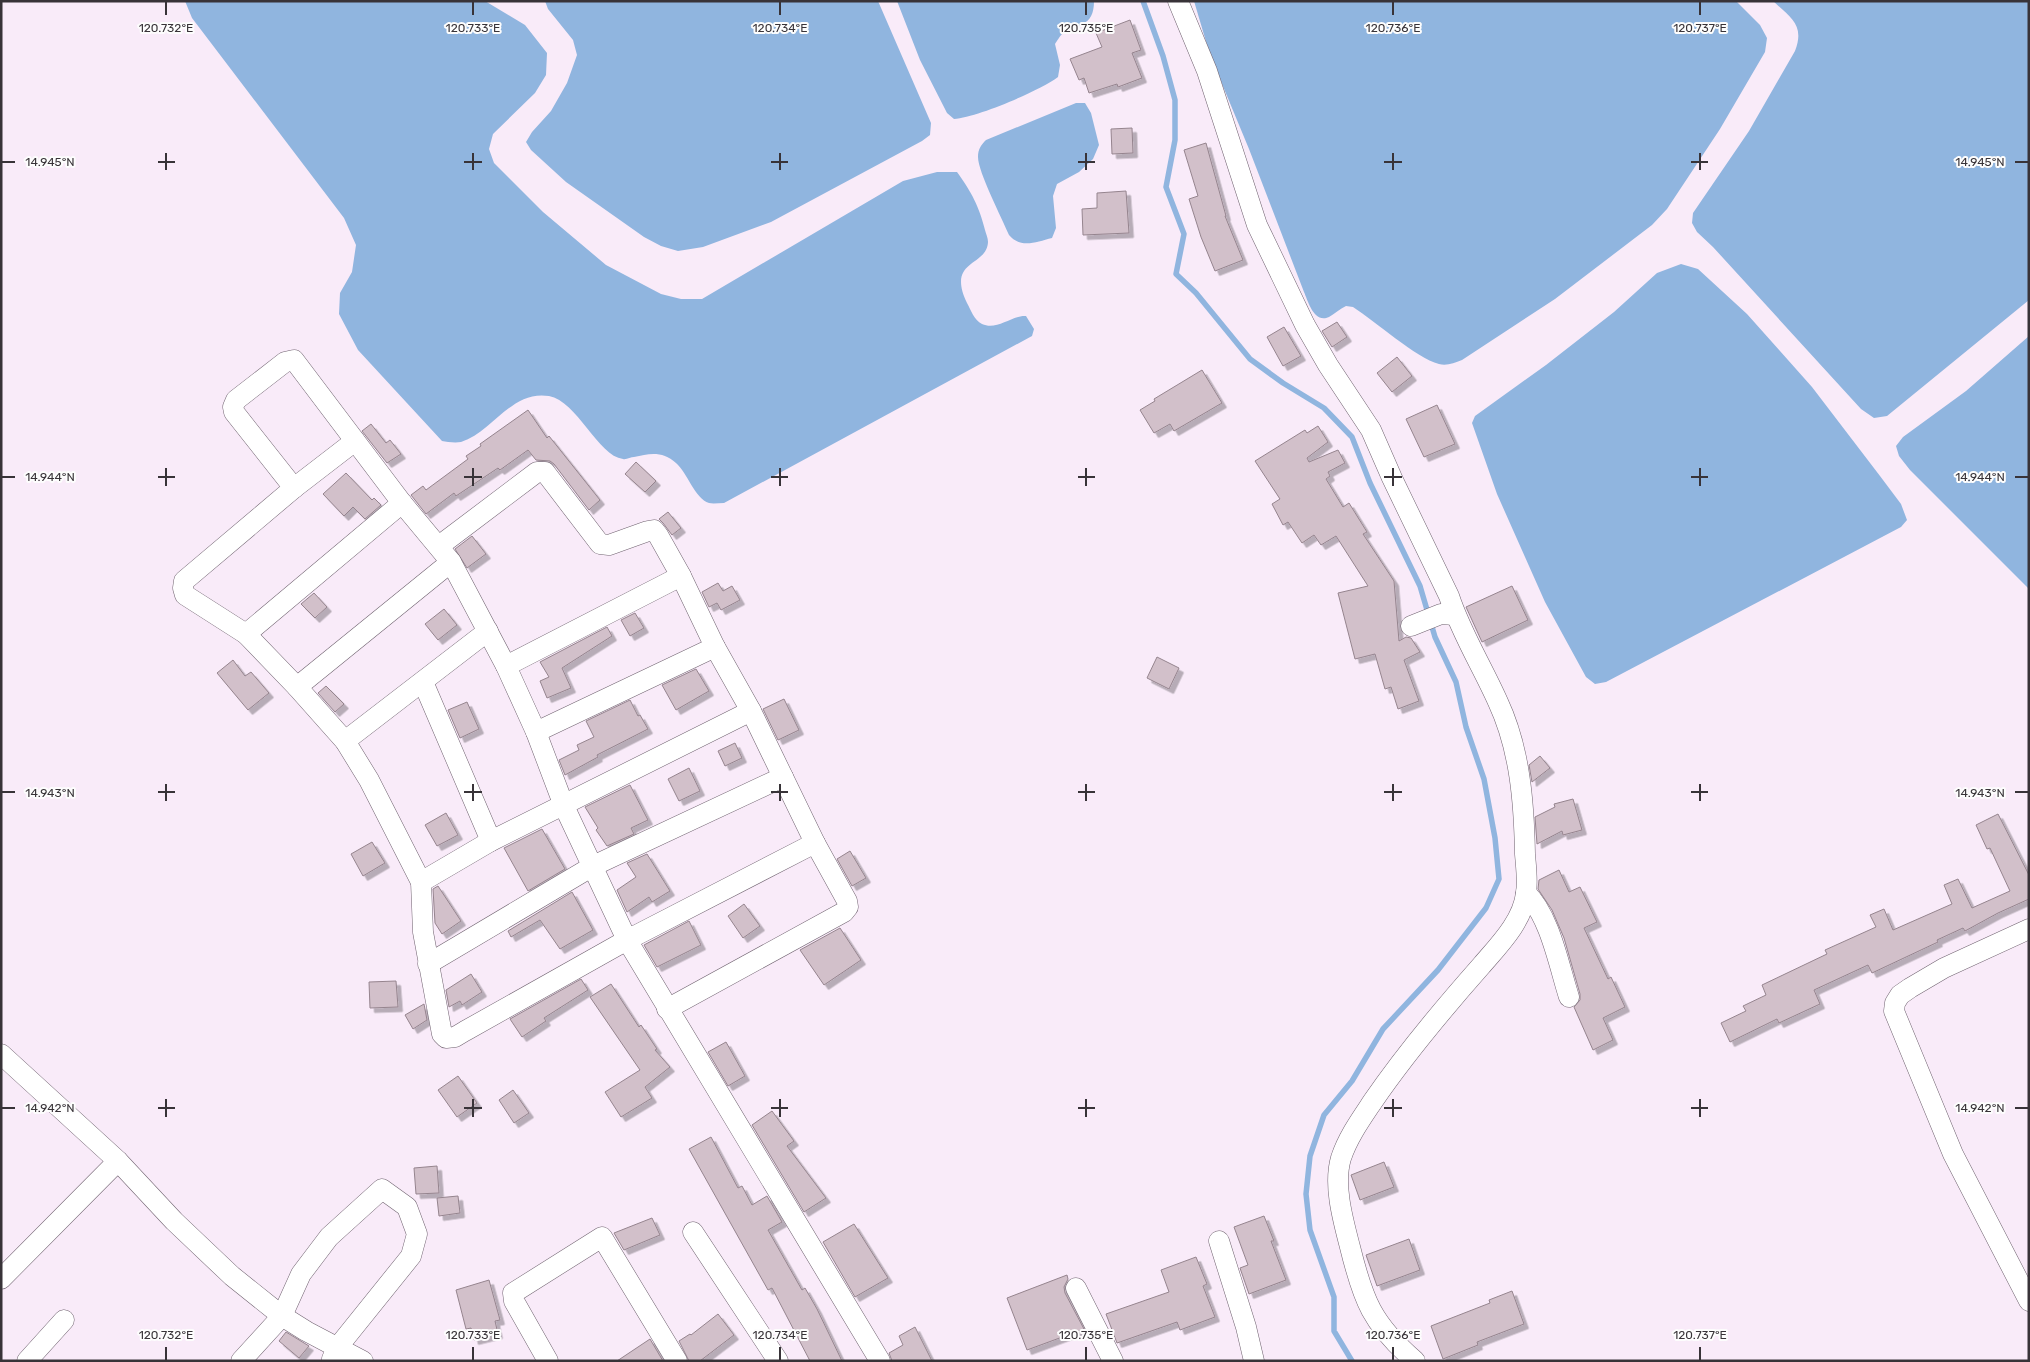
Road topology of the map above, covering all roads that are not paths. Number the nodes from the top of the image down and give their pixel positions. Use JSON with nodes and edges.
{"nodes":[{"id":1,"x":1178,"y":1,"type":"edge"},
{"id":2,"x":355,"y":441,"type":"junction"},
{"id":3,"x":294,"y":488,"type":"junction"},
{"id":4,"x":402,"y":503,"type":"junction"},
{"id":5,"x":439,"y":546,"type":"junction"},
{"id":6,"x":451,"y":562,"type":"junction"},
{"id":7,"x":680,"y":576,"type":"junction"},
{"id":8,"x":1448,"y":614,"type":"junction"},
{"id":9,"x":1416,"y":624,"type":"dead end"},
{"id":10,"x":488,"y":631,"type":"junction"},
{"id":11,"x":246,"y":634,"type":"junction"},
{"id":12,"x":715,"y":647,"type":"junction"},
{"id":13,"x":506,"y":666,"type":"junction"},
{"id":14,"x":423,"y":682,"type":"junction"},
{"id":15,"x":297,"y":687,"type":"junction"},
{"id":16,"x":751,"y":711,"type":"junction"},
{"id":17,"x":536,"y":732,"type":"junction"},
{"id":18,"x":345,"y":741,"type":"junction"},
{"id":19,"x":783,"y":777,"type":"junction"},
{"id":20,"x":564,"y":806,"type":"junction"},
{"id":21,"x":491,"y":841,"type":"junction"},
{"id":22,"x":815,"y":843,"type":"junction"},
{"id":23,"x":592,"y":866,"type":"junction"},
{"id":24,"x":421,"y":882,"type":"junction"},
{"id":25,"x":1526,"y":893,"type":"junction"},
{"id":26,"x":2029,"y":929,"type":"edge"},
{"id":27,"x":628,"y":940,"type":"junction"},
{"id":28,"x":428,"y":964,"type":"junction"},
{"id":29,"x":1569,"y":998,"type":"dead end"},
{"id":30,"x":667,"y":1009,"type":"junction"},
{"id":31,"x":1,"y":1054,"type":"edge"},
{"id":32,"x":118,"y":1160,"type":"junction"},
{"id":33,"x":692,"y":1232,"type":"dead end"},
{"id":34,"x":1219,"y":1241,"type":"dead end"},
{"id":35,"x":1,"y":1279,"type":"edge"},
{"id":36,"x":1076,"y":1288,"type":"dead end"},
{"id":37,"x":2029,"y":1301,"type":"edge"},
{"id":38,"x":282,"y":1316,"type":"junction"},
{"id":39,"x":64,"y":1320,"type":"dead end"},
{"id":40,"x":334,"y":1354,"type":"edge"},
{"id":41,"x":27,"y":1361,"type":"edge"},
{"id":42,"x":241,"y":1361,"type":"edge"},
{"id":43,"x":363,"y":1361,"type":"edge"},
{"id":44,"x":548,"y":1361,"type":"edge"},
{"id":45,"x":677,"y":1361,"type":"edge"},
{"id":46,"x":778,"y":1361,"type":"edge"},
{"id":47,"x":880,"y":1361,"type":"edge"},
{"id":48,"x":1113,"y":1361,"type":"edge"},
{"id":49,"x":1254,"y":1361,"type":"edge"},
{"id":50,"x":1415,"y":1361,"type":"edge"}],
"edges":[{"from":1,"to":8,"type":"street"},
{"from":2,"to":3,"type":"street"},
{"from":2,"to":3,"type":"street"},
{"from":2,"to":4,"type":"street"},
{"from":3,"to":11,"type":"street"},
{"from":4,"to":5,"type":"street"},
{"from":4,"to":11,"type":"street"},
{"from":5,"to":6,"type":"street"},
{"from":5,"to":7,"type":"street"},
{"from":6,"to":10,"type":"street"},
{"from":6,"to":15,"type":"street"},
{"from":7,"to":12,"type":"street"},
{"from":7,"to":13,"type":"street"},
{"from":8,"to":9,"type":"street"},
{"from":8,"to":25,"type":"street"},
{"from":10,"to":13,"type":"street"},
{"from":10,"to":14,"type":"street"},
{"from":11,"to":15,"type":"street"},
{"from":12,"to":16,"type":"street"},
{"from":12,"to":17,"type":"street"},
{"from":13,"to":17,"type":"street"},
{"from":14,"to":18,"type":"street"},
{"from":14,"to":21,"type":"street"},
{"from":15,"to":18,"type":"street"},
{"from":16,"to":19,"type":"street"},
{"from":16,"to":20,"type":"street"},
{"from":17,"to":20,"type":"street"},
{"from":18,"to":24,"type":"street"},
{"from":19,"to":22,"type":"street"},
{"from":19,"to":23,"type":"street"},
{"from":20,"to":21,"type":"street"},
{"from":20,"to":23,"type":"street"},
{"from":21,"to":24,"type":"street"},
{"from":22,"to":27,"type":"street"},
{"from":22,"to":30,"type":"street"},
{"from":23,"to":27,"type":"street"},
{"from":23,"to":28,"type":"street"},
{"from":24,"to":28,"type":"street"},
{"from":25,"to":29,"type":"street"},
{"from":25,"to":50,"type":"street"},
{"from":26,"to":37,"type":"street"},
{"from":27,"to":28,"type":"street"},
{"from":27,"to":30,"type":"street"},
{"from":30,"to":47,"type":"street"},
{"from":31,"to":32,"type":"street"},
{"from":32,"to":35,"type":"street"},
{"from":32,"to":38,"type":"street"},
{"from":33,"to":46,"type":"street"},
{"from":34,"to":49,"type":"street"},
{"from":36,"to":48,"type":"street"},
{"from":38,"to":40,"type":"street"},
{"from":38,"to":40,"type":"street"},
{"from":38,"to":42,"type":"street"},
{"from":39,"to":41,"type":"street"},
{"from":40,"to":43,"type":"street"},
{"from":44,"to":45,"type":"street"}]}
